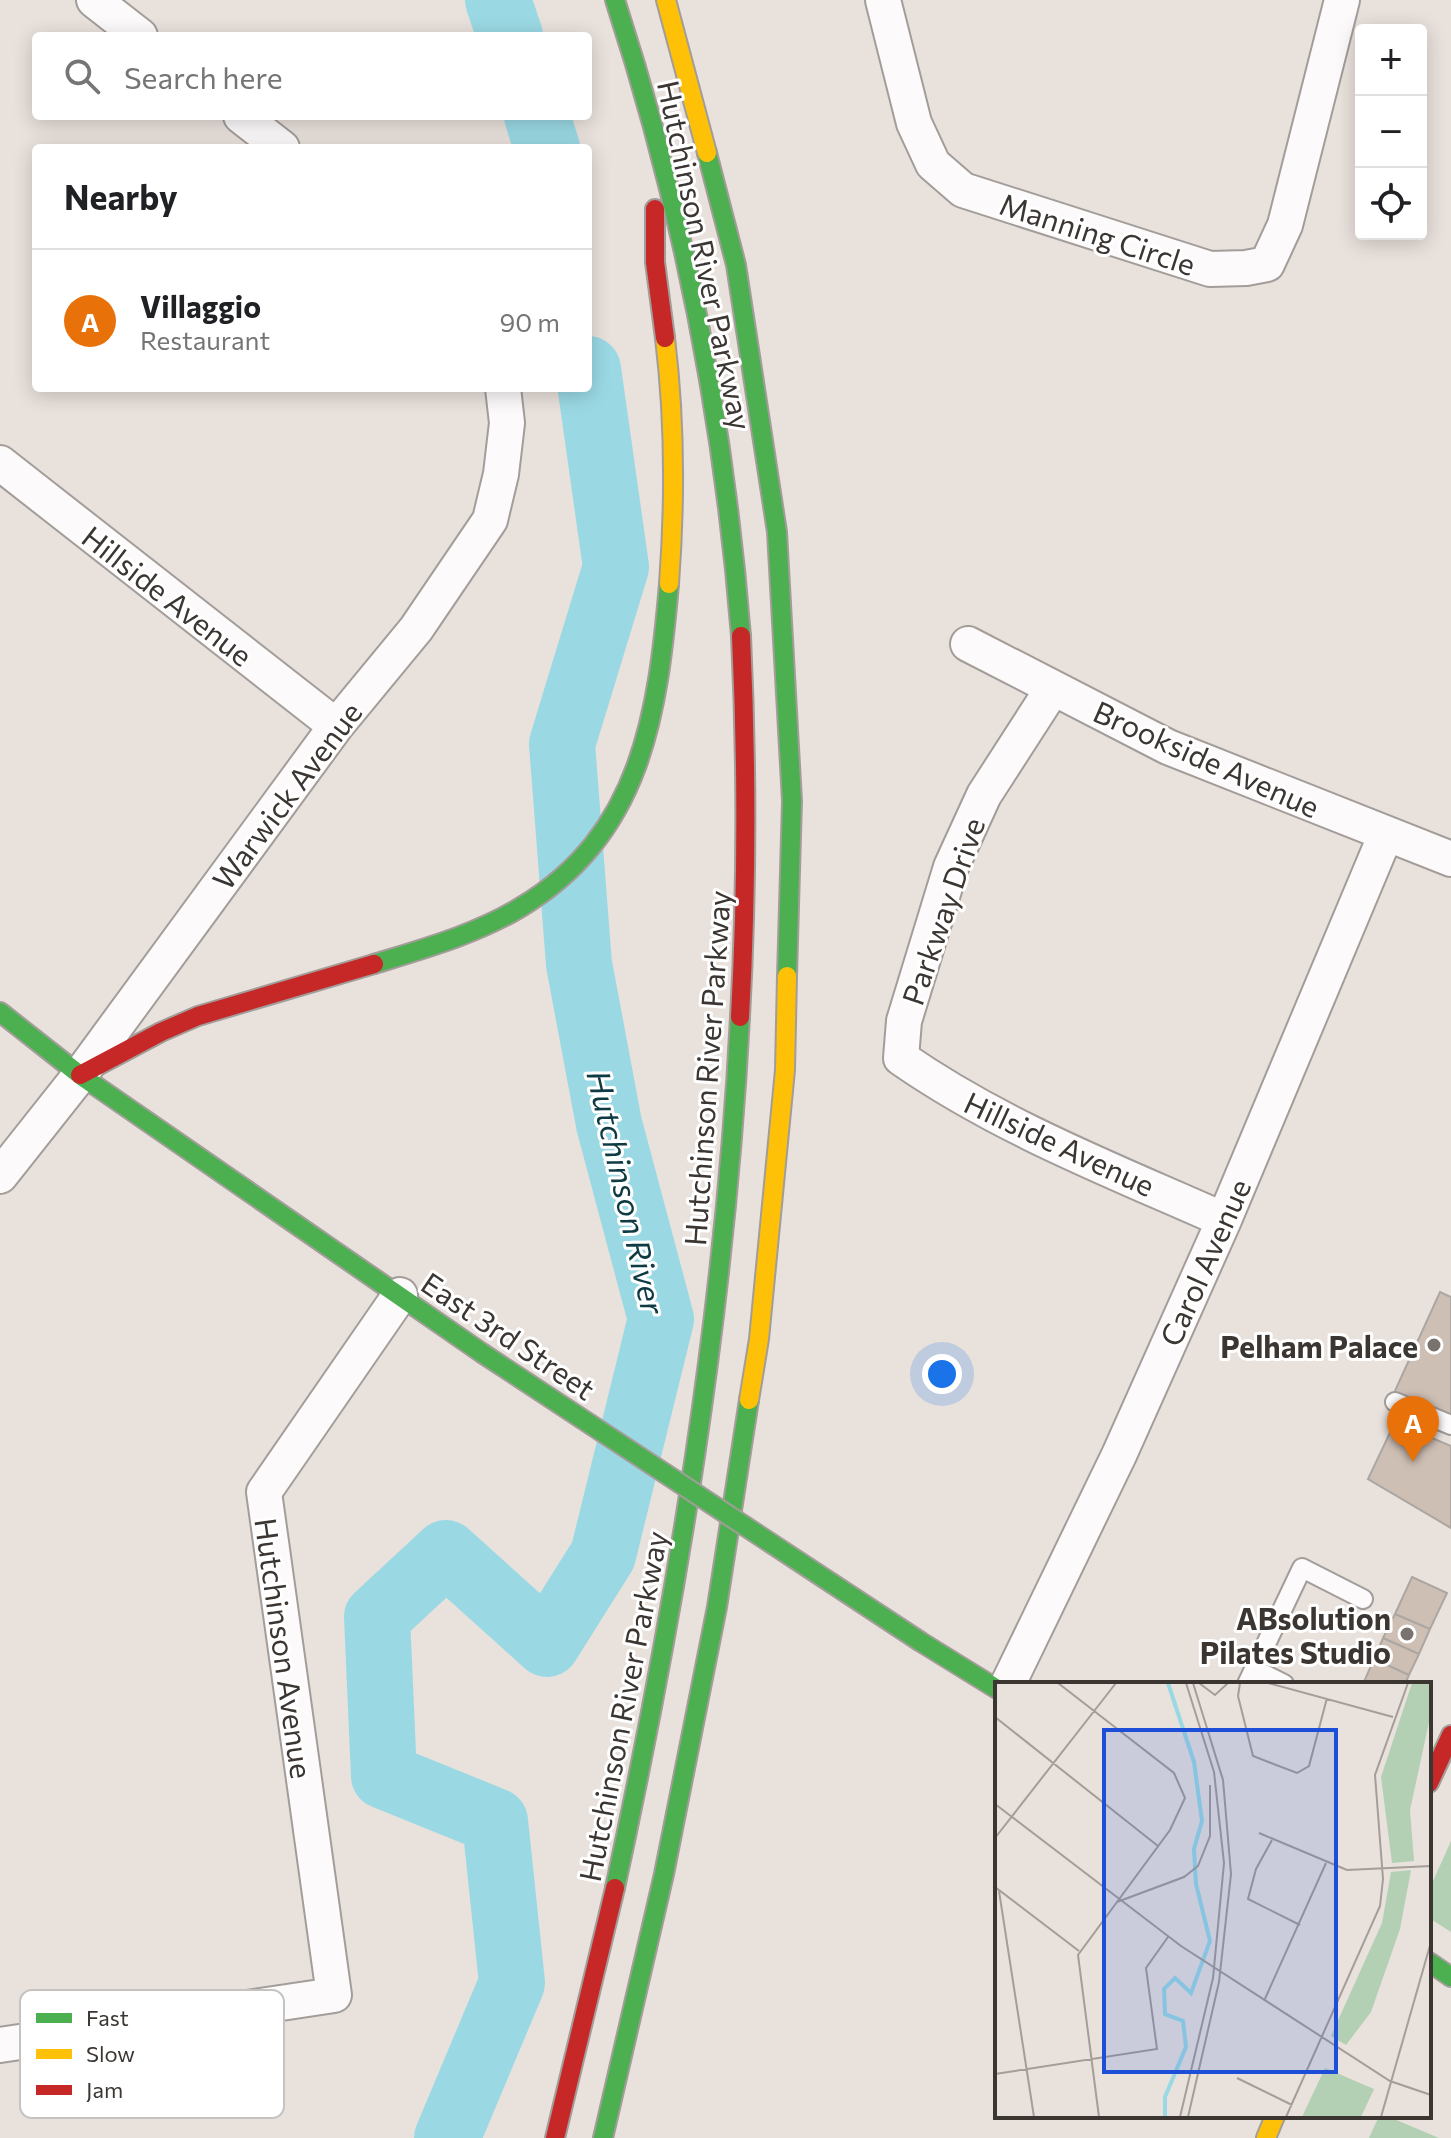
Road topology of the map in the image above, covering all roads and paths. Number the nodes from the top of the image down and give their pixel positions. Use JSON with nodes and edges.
{"nodes":[{"id":1,"x":94,"y":0,"type":"edge"},
{"id":2,"x":615,"y":0,"type":"edge"},
{"id":3,"x":666,"y":0,"type":"edge"},
{"id":4,"x":883,"y":0,"type":"edge"},
{"id":5,"x":1342,"y":0,"type":"edge"},
{"id":6,"x":135,"y":32,"type":"edge"},
{"id":7,"x":246,"y":120,"type":"edge"},
{"id":8,"x":653,"y":130,"type":"junction"},
{"id":9,"x":277,"y":144,"type":"edge"},
{"id":10,"x":503,"y":392,"type":"edge"},
{"id":11,"x":0,"y":463,"type":"edge"},
{"id":12,"x":968,"y":644,"type":"dead end"},
{"id":13,"x":1053,"y":688,"type":"junction"},
{"id":14,"x":336,"y":726,"type":"junction"},
{"id":15,"x":1386,"y":834,"type":"junction"},
{"id":16,"x":1451,"y":859,"type":"edge"},
{"id":17,"x":0,"y":1012,"type":"edge"},
{"id":18,"x":901,"y":1058,"type":"joint"},
{"id":19,"x":80,"y":1075,"type":"junction"},
{"id":20,"x":0,"y":1176,"type":"edge"},
{"id":21,"x":1224,"y":1220,"type":"junction"},
{"id":22,"x":400,"y":1295,"type":"junction"},
{"id":23,"x":1395,"y":1402,"type":"dead end"},
{"id":24,"x":1451,"y":1425,"type":"edge"},
{"id":25,"x":1363,"y":1599,"type":"dead end"},
{"id":26,"x":1251,"y":1676,"type":"edge"},
{"id":27,"x":1009,"y":1682,"type":"edge"},
{"id":28,"x":1276,"y":1682,"type":"edge"},
{"id":29,"x":995,"y":1688,"type":"edge"},
{"id":30,"x":1451,"y":1735,"type":"edge"},
{"id":31,"x":1431,"y":1779,"type":"edge"},
{"id":32,"x":1431,"y":1963,"type":"edge"},
{"id":33,"x":1451,"y":1977,"type":"edge"},
{"id":34,"x":284,"y":2002,"type":"edge"},
{"id":35,"x":20,"y":2042,"type":"edge"},
{"id":36,"x":0,"y":2045,"type":"edge"},
{"id":37,"x":1274,"y":2118,"type":"edge"},
{"id":38,"x":555,"y":2138,"type":"edge"},
{"id":39,"x":603,"y":2138,"type":"edge"},
{"id":40,"x":1266,"y":2138,"type":"edge"}],
"edges":[{"from":1,"to":6,"type":"street"},
{"from":2,"to":8,"type":"main road","name":"Hutchinson River Parkway"},
{"from":3,"to":39,"type":"main road","name":"Hutchinson River Parkway"},
{"from":4,"to":5,"type":"street","name":"Manning Circle"},
{"from":7,"to":9,"type":"street"},
{"from":8,"to":19,"type":"main road"},
{"from":8,"to":38,"type":"main road","name":"Hutchinson River Parkway"},
{"from":10,"to":14,"type":"street","name":"Warwick Avenue"},
{"from":11,"to":14,"type":"street","name":"Hillside Avenue"},
{"from":12,"to":13,"type":"street","name":"Brookside Avenue"},
{"from":13,"to":15,"type":"street","name":"Brookside Avenue"},
{"from":13,"to":18,"type":"street","name":"Parkway Drive"},
{"from":14,"to":19,"type":"street","name":"Warwick Avenue"},
{"from":15,"to":16,"type":"street","name":"Brookside Avenue"},
{"from":15,"to":21,"type":"street","name":"Carol Avenue"},
{"from":17,"to":19,"type":"main road","name":"East 3rd Street"},
{"from":18,"to":21,"type":"street","name":"Hillside Avenue"},
{"from":19,"to":20,"type":"street","name":"Warwick Avenue"},
{"from":19,"to":22,"type":"main road","name":"East 3rd Street"},
{"from":21,"to":27,"type":"street","name":"Carol Avenue"},
{"from":22,"to":29,"type":"main road","name":"East 3rd Street","bridge":true},
{"from":22,"to":34,"type":"street","name":"Hutchinson Avenue"},
{"from":23,"to":24,"type":"lane"},
{"from":25,"to":26,"type":"lane"},
{"from":26,"to":28,"type":"lane"},
{"from":30,"to":31,"type":"main road"},
{"from":32,"to":33,"type":"main road"},
{"from":35,"to":36,"type":"street","name":"Hutchinson Avenue"},
{"from":37,"to":40,"type":"main road"}]}
